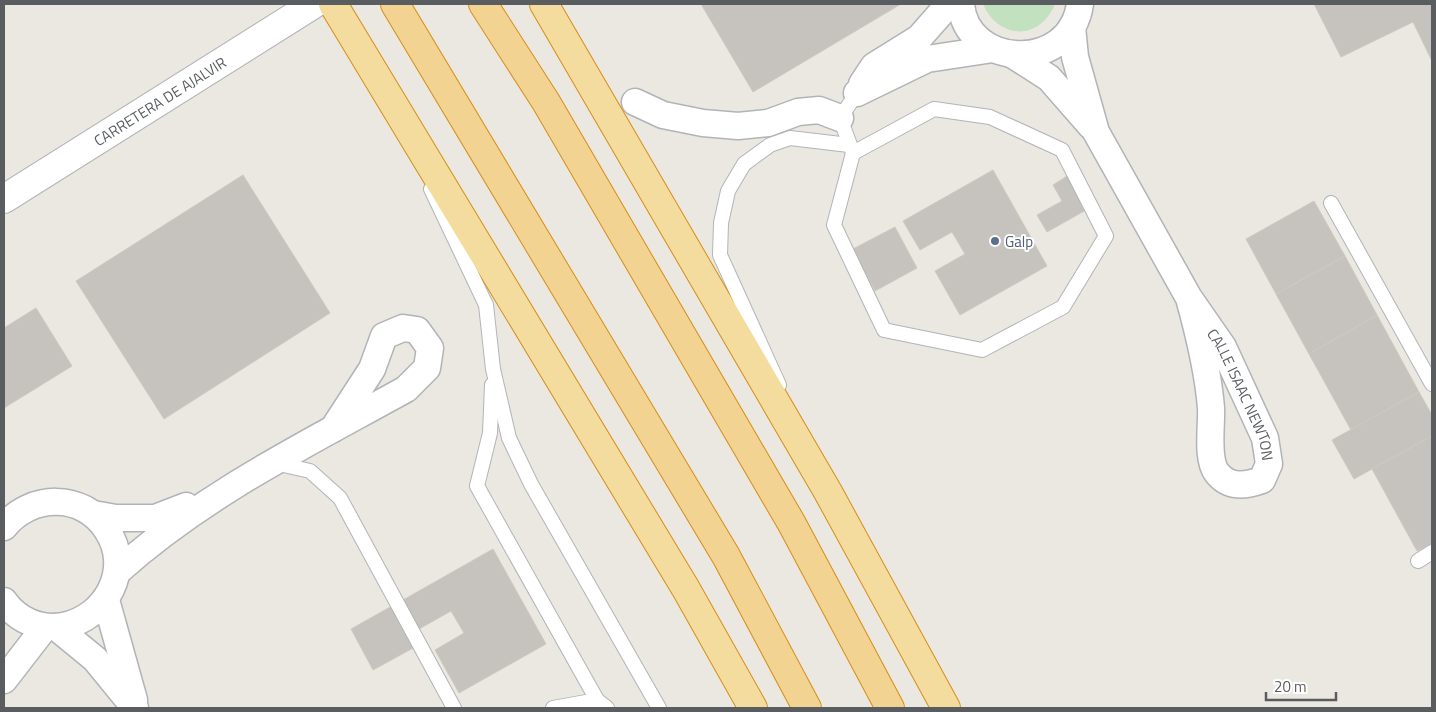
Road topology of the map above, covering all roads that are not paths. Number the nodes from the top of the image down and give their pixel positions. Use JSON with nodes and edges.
{"nodes":[{"id":1,"x":314,"y":4,"type":"edge"},
{"id":2,"x":333,"y":4,"type":"edge"},
{"id":3,"x":395,"y":4,"type":"edge"},
{"id":4,"x":482,"y":4,"type":"edge"},
{"id":5,"x":538,"y":4,"type":"edge"},
{"id":6,"x":544,"y":4,"type":"edge"},
{"id":7,"x":950,"y":4,"type":"edge"},
{"id":8,"x":961,"y":4,"type":"edge"},
{"id":9,"x":1076,"y":16,"type":"edge"},
{"id":10,"x":1003,"y":52,"type":"junction"},
{"id":11,"x":369,"y":60,"type":"junction"},
{"id":12,"x":589,"y":81,"type":"junction"},
{"id":13,"x":857,"y":93,"type":"junction"},
{"id":14,"x":635,"y":102,"type":"dead end"},
{"id":15,"x":840,"y":118,"type":"junction"},
{"id":16,"x":1096,"y":132,"type":"junction"},
{"id":17,"x":851,"y":149,"type":"junction"},
{"id":18,"x":4,"y":199,"type":"edge"},
{"id":19,"x":1330,"y":203,"type":"dead end"},
{"id":20,"x":1189,"y":298,"type":"junction"},
{"id":21,"x":493,"y":369,"type":"junction"},
{"id":22,"x":1432,"y":384,"type":"edge"},
{"id":23,"x":333,"y":429,"type":"dead end"},
{"id":24,"x":274,"y":462,"type":"junction"},
{"id":25,"x":222,"y":492,"type":"junction"},
{"id":26,"x":828,"y":492,"type":"junction"},
{"id":27,"x":93,"y":514,"type":"junction"},
{"id":28,"x":7,"y":520,"type":"edge"},
{"id":29,"x":1432,"y":552,"type":"edge"},
{"id":30,"x":1418,"y":561,"type":"dead end"},
{"id":31,"x":117,"y":572,"type":"junction"},
{"id":32,"x":106,"y":600,"type":"junction"},
{"id":33,"x":4,"y":601,"type":"edge"},
{"id":34,"x":51,"y":627,"type":"junction"},
{"id":35,"x":4,"y":680,"type":"edge"},
{"id":36,"x":602,"y":704,"type":"edge"},
{"id":37,"x":135,"y":708,"type":"edge"},
{"id":38,"x":454,"y":708,"type":"edge"},
{"id":39,"x":554,"y":708,"type":"edge"},
{"id":40,"x":659,"y":708,"type":"edge"},
{"id":41,"x":753,"y":708,"type":"edge"},
{"id":42,"x":807,"y":708,"type":"edge"},
{"id":43,"x":890,"y":708,"type":"edge"},
{"id":44,"x":946,"y":708,"type":"edge"}],
"edges":[{"from":1,"to":18,"type":"street","name":"CARRETERA DE AJALVIR"},
{"from":2,"to":11,"type":"highway"},
{"from":3,"to":42,"type":"highway"},
{"from":4,"to":43,"type":"highway"},
{"from":5,"to":12,"type":"highway"},
{"from":6,"to":12,"type":"highway"},
{"from":7,"to":13,"type":"street"},
{"from":8,"to":10,"type":"street","name":"CALLE ISAAC NEWTON"},
{"from":9,"to":10,"type":"street"},
{"from":9,"to":16,"type":"street","name":"CALLE ISAAC NEWTON"},
{"from":10,"to":13,"type":"street"},
{"from":10,"to":16,"type":"street","name":"CALLE ISAAC NEWTON"},
{"from":11,"to":21,"type":"lane"},
{"from":11,"to":41,"type":"highway"},
{"from":12,"to":26,"type":"highway"},
{"from":13,"to":15,"type":"lane"},
{"from":14,"to":15,"type":"street"},
{"from":15,"to":17,"type":"lane"},
{"from":16,"to":20,"type":"street","name":"CALLE ISAAC NEWTON"},
{"from":17,"to":17,"type":"lane"},
{"from":17,"to":26,"type":"lane"},
{"from":19,"to":22,"type":"lane"},
{"from":20,"to":20,"type":"street","name":"CALLE ISAAC NEWTON"},
{"from":21,"to":36,"type":"lane"},
{"from":21,"to":40,"type":"lane"},
{"from":23,"to":24,"type":"street"},
{"from":24,"to":25,"type":"street"},
{"from":24,"to":38,"type":"lane"},
{"from":25,"to":27,"type":"street"},
{"from":25,"to":31,"type":"street"},
{"from":26,"to":44,"type":"highway"},
{"from":27,"to":28,"type":"street"},
{"from":27,"to":31,"type":"street"},
{"from":29,"to":30,"type":"lane"},
{"from":31,"to":32,"type":"street"},
{"from":32,"to":34,"type":"street"},
{"from":32,"to":37,"type":"street"},
{"from":33,"to":34,"type":"street"},
{"from":34,"to":35,"type":"street"},
{"from":34,"to":37,"type":"street"},
{"from":36,"to":39,"type":"lane"}]}
